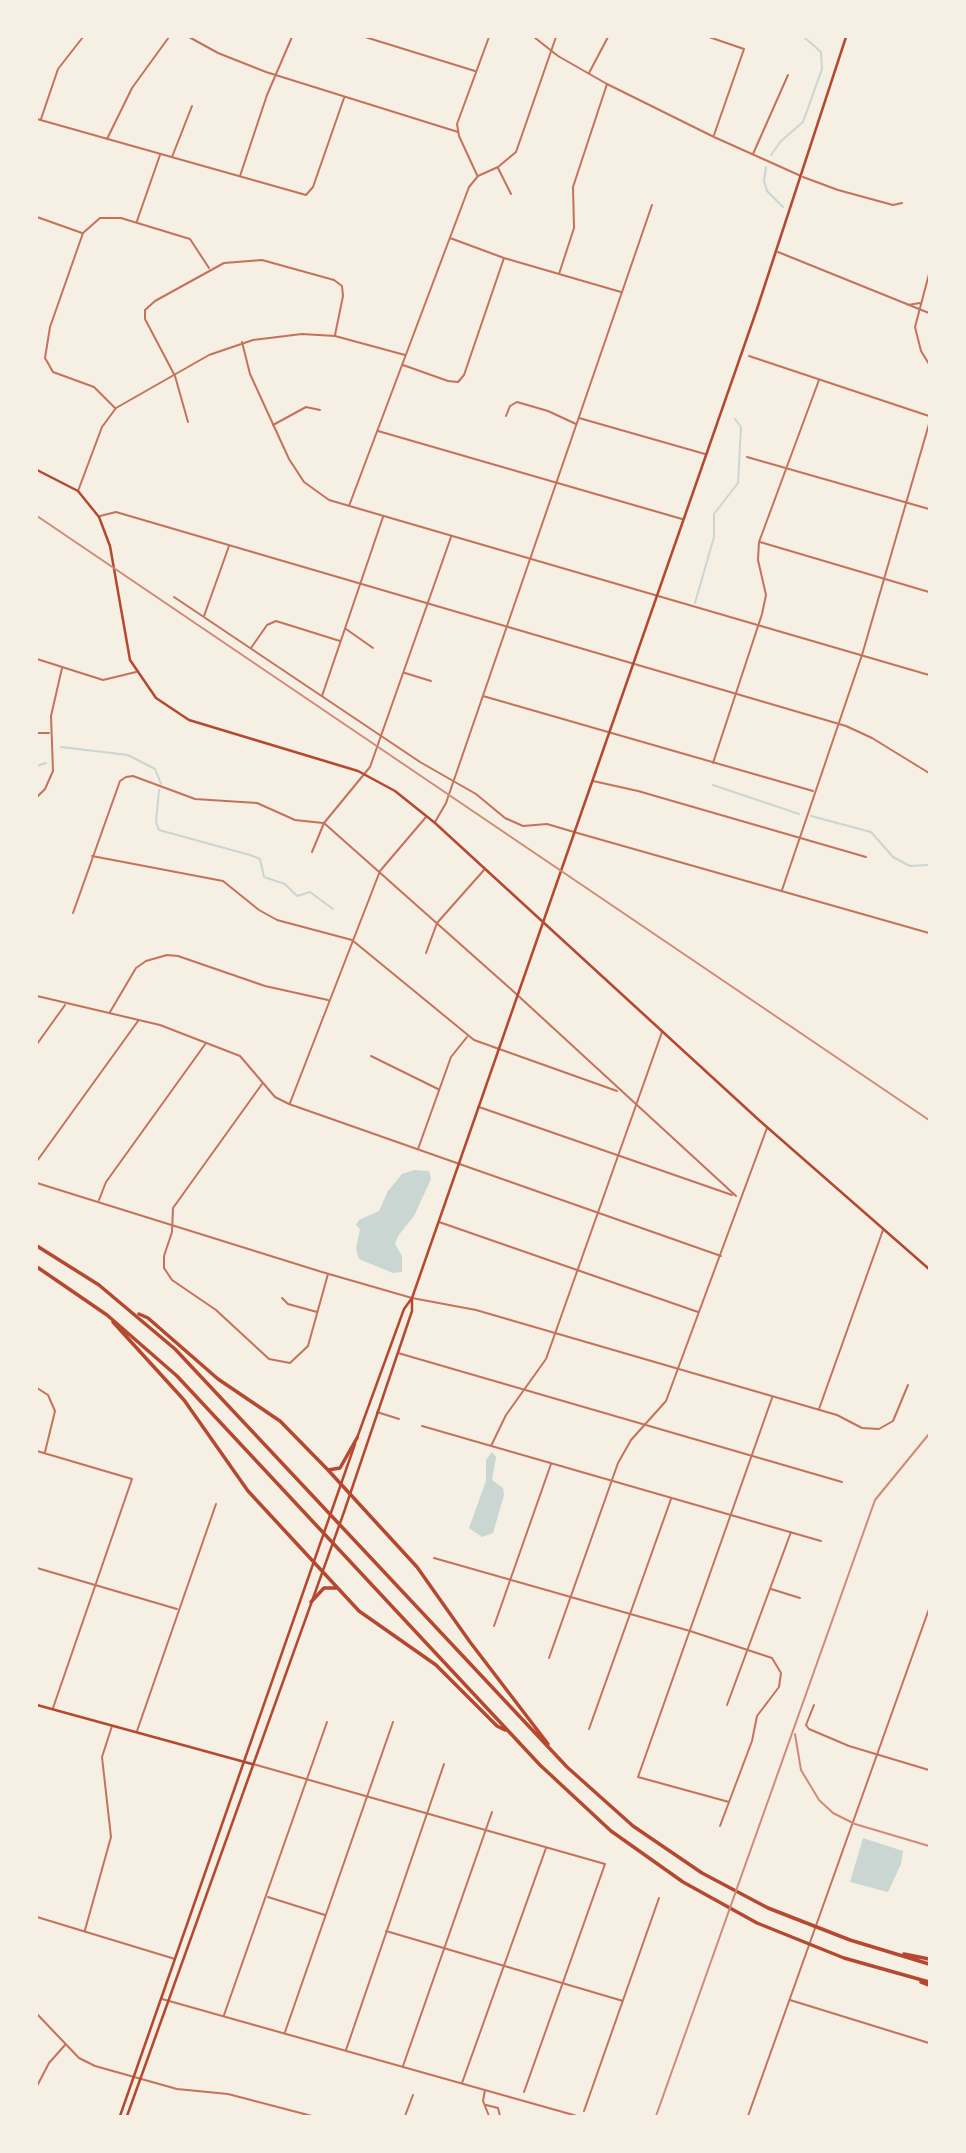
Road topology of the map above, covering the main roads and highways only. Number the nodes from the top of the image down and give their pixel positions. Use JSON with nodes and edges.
{"nodes":[{"id":1,"x":846,"y":37,"type":"edge"},
{"id":2,"x":37,"y":470,"type":"edge"},
{"id":3,"x":543,"y":921,"type":"junction"},
{"id":4,"x":37,"y":1245,"type":"edge"},
{"id":5,"x":37,"y":1266,"type":"edge"},
{"id":6,"x":929,"y":1269,"type":"edge"},
{"id":7,"x":412,"y":1297,"type":"junction"},
{"id":8,"x":133,"y":1311,"type":"junction"},
{"id":9,"x":107,"y":1315,"type":"junction"},
{"id":10,"x":357,"y":1438,"type":"junction"},
{"id":11,"x":328,"y":1469,"type":"junction"},
{"id":12,"x":340,"y":1484,"type":"junction"},
{"id":13,"x":350,"y":1494,"type":"junction"},
{"id":14,"x":313,"y":1562,"type":"junction"},
{"id":15,"x":323,"y":1572,"type":"junction"},
{"id":16,"x":338,"y":1588,"type":"junction"},
{"id":17,"x":311,"y":1602,"type":"junction"},
{"id":18,"x":37,"y":1704,"type":"edge"},
{"id":19,"x":510,"y":1732,"type":"junction"},
{"id":20,"x":555,"y":1754,"type":"junction"},
{"id":21,"x":245,"y":1762,"type":"junction"},
{"id":22,"x":252,"y":1764,"type":"junction"},
{"id":23,"x":929,"y":1961,"type":"edge"},
{"id":24,"x":929,"y":1984,"type":"edge"},
{"id":25,"x":120,"y":2116,"type":"edge"},
{"id":26,"x":127,"y":2116,"type":"edge"}],
"edges":[{"from":1,"to":3,"type":"main road"},
{"from":2,"to":3,"type":"main road"},
{"from":3,"to":6,"type":"main road"},
{"from":3,"to":7,"type":"main road"},
{"from":4,"to":8,"type":"highway"},
{"from":5,"to":9,"type":"highway"},
{"from":7,"to":10,"type":"main road"},
{"from":7,"to":13,"type":"main road"},
{"from":8,"to":11,"type":"highway"},
{"from":8,"to":20,"type":"highway"},
{"from":9,"to":14,"type":"highway"},
{"from":9,"to":19,"type":"highway"},
{"from":10,"to":11,"type":"highway"},
{"from":10,"to":12,"type":"main road"},
{"from":11,"to":12,"type":"highway"},
{"from":12,"to":13,"type":"highway"},
{"from":12,"to":14,"type":"main road"},
{"from":13,"to":15,"type":"main road"},
{"from":13,"to":20,"type":"highway"},
{"from":14,"to":15,"type":"highway"},
{"from":14,"to":21,"type":"main road"},
{"from":15,"to":16,"type":"highway"},
{"from":15,"to":17,"type":"main road"},
{"from":16,"to":17,"type":"highway"},
{"from":16,"to":19,"type":"highway"},
{"from":17,"to":22,"type":"main road"},
{"from":18,"to":21,"type":"main road"},
{"from":19,"to":24,"type":"highway"},
{"from":20,"to":23,"type":"highway"},
{"from":21,"to":22,"type":"main road"},
{"from":21,"to":25,"type":"main road"},
{"from":22,"to":26,"type":"main road"}]}
